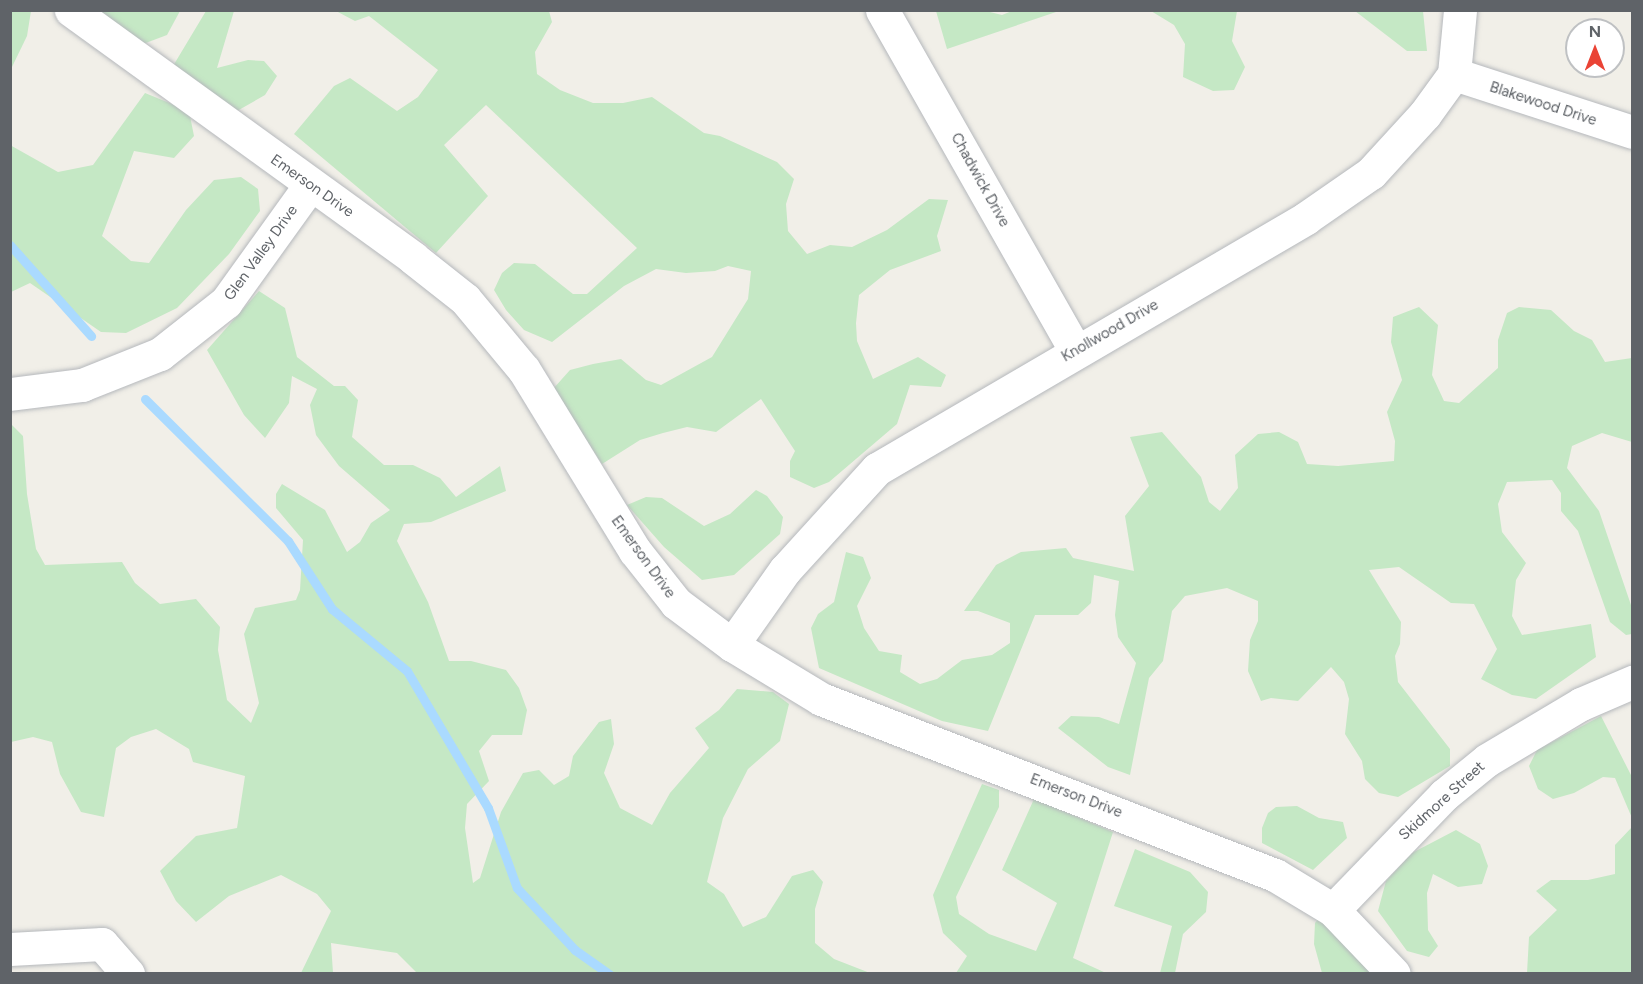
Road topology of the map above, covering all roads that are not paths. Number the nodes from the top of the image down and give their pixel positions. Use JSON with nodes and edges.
{"nodes":[{"id":1,"x":71,"y":10,"type":"edge"},
{"id":2,"x":882,"y":10,"type":"edge"},
{"id":3,"x":1460,"y":10,"type":"edge"},
{"id":4,"x":1454,"y":75,"type":"junction"},
{"id":5,"x":1632,"y":132,"type":"edge"},
{"id":6,"x":310,"y":185,"type":"junction"},
{"id":7,"x":1076,"y":351,"type":"junction"},
{"id":8,"x":10,"y":394,"type":"edge"},
{"id":9,"x":732,"y":645,"type":"junction"},
{"id":10,"x":1632,"y":682,"type":"edge"},
{"id":11,"x":1333,"y":910,"type":"junction"},
{"id":12,"x":10,"y":949,"type":"edge"},
{"id":13,"x":128,"y":974,"type":"edge"},
{"id":14,"x":1394,"y":974,"type":"edge"}],
"edges":[{"from":1,"to":6,"type":"street","name":"Emerson Drive"},
{"from":2,"to":7,"type":"street","name":"Chadwick Drive"},
{"from":3,"to":4,"type":"street"},
{"from":4,"to":5,"type":"street","name":"Blakewood Drive"},
{"from":4,"to":7,"type":"street","name":"Knollwood Drive"},
{"from":6,"to":8,"type":"street","name":"Glen Valley Drive"},
{"from":6,"to":9,"type":"street","name":"Emerson Drive"},
{"from":7,"to":9,"type":"street","name":"Knollwood Drive"},
{"from":9,"to":11,"type":"street","name":"Emerson Drive"},
{"from":10,"to":11,"type":"street","name":"Skidmore Street"},
{"from":11,"to":14,"type":"street","name":"Emerson Drive"},
{"from":12,"to":13,"type":"street"}]}
